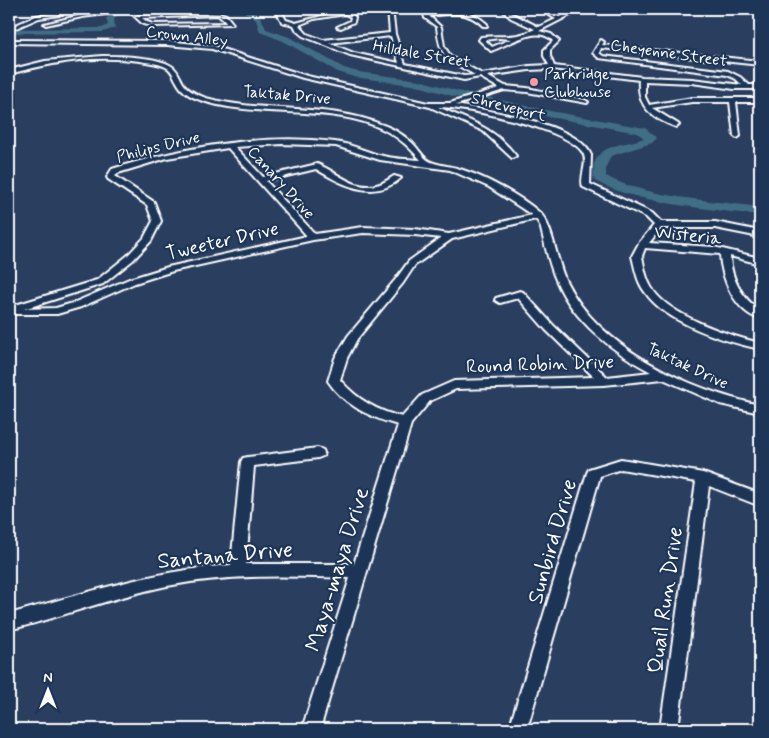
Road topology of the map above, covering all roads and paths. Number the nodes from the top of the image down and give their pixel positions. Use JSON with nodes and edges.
{"nodes":[{"id":1,"x":43,"y":9,"type":"edge"},
{"id":2,"x":390,"y":9,"type":"edge"},
{"id":3,"x":425,"y":9,"type":"edge"},
{"id":4,"x":459,"y":9,"type":"edge"},
{"id":5,"x":503,"y":9,"type":"edge"},
{"id":6,"x":541,"y":9,"type":"edge"},
{"id":7,"x":580,"y":9,"type":"edge"},
{"id":8,"x":315,"y":10,"type":"edge"},
{"id":9,"x":348,"y":10,"type":"edge"},
{"id":10,"x":134,"y":11,"type":"edge"},
{"id":11,"x":64,"y":12,"type":"dead end"},
{"id":12,"x":280,"y":14,"type":"dead end"},
{"id":13,"x":82,"y":16,"type":"junction"},
{"id":14,"x":427,"y":16,"type":"junction"},
{"id":15,"x":38,"y":17,"type":"junction"},
{"id":16,"x":313,"y":18,"type":"junction"},
{"id":17,"x":559,"y":19,"type":"junction"},
{"id":18,"x":296,"y":24,"type":"junction"},
{"id":19,"x":486,"y":25,"type":"dead end"},
{"id":20,"x":338,"y":27,"type":"dead end"},
{"id":21,"x":539,"y":28,"type":"junction"},
{"id":22,"x":11,"y":29,"type":"edge"},
{"id":23,"x":533,"y":32,"type":"junction"},
{"id":24,"x":394,"y":34,"type":"junction"},
{"id":25,"x":515,"y":38,"type":"junction"},
{"id":26,"x":9,"y":42,"type":"edge"},
{"id":27,"x":321,"y":42,"type":"junction"},
{"id":28,"x":760,"y":63,"type":"edge"},
{"id":29,"x":403,"y":65,"type":"junction"},
{"id":30,"x":552,"y":67,"type":"junction"},
{"id":31,"x":9,"y":72,"type":"edge"},
{"id":32,"x":482,"y":75,"type":"junction"},
{"id":33,"x":642,"y":79,"type":"junction"},
{"id":34,"x":760,"y":86,"type":"edge"},
{"id":35,"x":746,"y":87,"type":"junction"},
{"id":36,"x":504,"y":88,"type":"junction"},
{"id":37,"x":733,"y":100,"type":"junction"},
{"id":38,"x":760,"y":100,"type":"edge"},
{"id":39,"x":585,"y":102,"type":"dead end"},
{"id":40,"x":428,"y":105,"type":"junction"},
{"id":41,"x":450,"y":105,"type":"junction"},
{"id":42,"x":647,"y":107,"type":"junction"},
{"id":43,"x":676,"y":125,"type":"dead end"},
{"id":44,"x":737,"y":136,"type":"dead end"},
{"id":45,"x":232,"y":146,"type":"junction"},
{"id":46,"x":512,"y":156,"type":"dead end"},
{"id":47,"x":428,"y":164,"type":"junction"},
{"id":48,"x":397,"y":178,"type":"dead end"},
{"id":49,"x":262,"y":180,"type":"junction"},
{"id":50,"x":537,"y":216,"type":"junction"},
{"id":51,"x":660,"y":225,"type":"junction"},
{"id":52,"x":419,"y":233,"type":"junction"},
{"id":53,"x":760,"y":234,"type":"edge"},
{"id":54,"x":313,"y":237,"type":"junction"},
{"id":55,"x":449,"y":237,"type":"junction"},
{"id":56,"x":438,"y":245,"type":"junction"},
{"id":57,"x":642,"y":245,"type":"junction"},
{"id":58,"x":724,"y":253,"type":"junction"},
{"id":59,"x":760,"y":261,"type":"edge"},
{"id":60,"x":500,"y":300,"type":"dead end"},
{"id":61,"x":9,"y":311,"type":"edge"},
{"id":62,"x":760,"y":316,"type":"edge"},
{"id":63,"x":760,"y":346,"type":"edge"},
{"id":64,"x":663,"y":375,"type":"junction"},
{"id":65,"x":604,"y":382,"type":"junction"},
{"id":66,"x":760,"y":409,"type":"edge"},
{"id":67,"x":405,"y":422,"type":"junction"},
{"id":68,"x":318,"y":453,"type":"dead end"},
{"id":69,"x":703,"y":478,"type":"junction"},
{"id":70,"x":760,"y":500,"type":"edge"},
{"id":71,"x":359,"y":571,"type":"junction"},
{"id":72,"x":238,"y":572,"type":"junction"},
{"id":73,"x":9,"y":622,"type":"edge"},
{"id":74,"x":311,"y":729,"type":"edge"},
{"id":75,"x":518,"y":729,"type":"edge"},
{"id":76,"x":669,"y":729,"type":"edge"}],
"edges":[{"from":1,"to":15,"type":"street"},
{"from":2,"to":24,"type":"street"},
{"from":3,"to":14,"type":"street"},
{"from":4,"to":14,"type":"street"},
{"from":4,"to":19,"type":"street"},
{"from":5,"to":21,"type":"street"},
{"from":6,"to":17,"type":"street"},
{"from":7,"to":17,"type":"street"},
{"from":8,"to":16,"type":"street"},
{"from":9,"to":16,"type":"street"},
{"from":9,"to":20,"type":"street"},
{"from":10,"to":10,"type":"street"},
{"from":10,"to":13,"type":"street"},
{"from":11,"to":15,"type":"street"},
{"from":12,"to":18,"type":"street","name":"Hilldale Street"},
{"from":13,"to":13,"type":"street"},
{"from":14,"to":32,"type":"street"},
{"from":15,"to":22,"type":"street"},
{"from":16,"to":18,"type":"street"},
{"from":17,"to":21,"type":"street"},
{"from":18,"to":27,"type":"street","name":"Hilldale Street"},
{"from":21,"to":23,"type":"street"},
{"from":23,"to":25,"type":"street"},
{"from":23,"to":30,"type":"street"},
{"from":24,"to":27,"type":"street"},
{"from":24,"to":29,"type":"street"},
{"from":25,"to":25,"type":"street"},
{"from":26,"to":40,"type":"street","name":"Crown Alley"},
{"from":27,"to":29,"type":"street","name":"Hilldale Street"},
{"from":28,"to":35,"type":"street","name":"Cheyenne Street"},
{"from":29,"to":32,"type":"street","name":"Hilldale Street"},
{"from":30,"to":32,"type":"street","name":"Hilldale Street"},
{"from":30,"to":33,"type":"street","name":"Hilldale Street"},
{"from":31,"to":47,"type":"street","name":"Taktak Drive"},
{"from":32,"to":36,"type":"street"},
{"from":33,"to":35,"type":"street","name":"Hilldale Street"},
{"from":33,"to":42,"type":"street"},
{"from":34,"to":35,"type":"street","name":"Hilldale Street"},
{"from":36,"to":39,"type":"street"},
{"from":36,"to":41,"type":"street"},
{"from":37,"to":38,"type":"street"},
{"from":37,"to":42,"type":"street"},
{"from":37,"to":44,"type":"street"},
{"from":40,"to":41,"type":"street"},
{"from":40,"to":46,"type":"street"},
{"from":41,"to":51,"type":"street","name":"Shreveport"},
{"from":42,"to":43,"type":"street"},
{"from":45,"to":47,"type":"street","name":"Philips Drive"},
{"from":45,"to":49,"type":"street","name":"Canary Drive"},
{"from":45,"to":61,"type":"street","name":"Philips Drive"},
{"from":47,"to":50,"type":"street"},
{"from":48,"to":49,"type":"street"},
{"from":49,"to":54,"type":"street","name":"Canary Drive"},
{"from":50,"to":55,"type":"street"},
{"from":50,"to":64,"type":"street","name":"Taktak Drive"},
{"from":51,"to":53,"type":"street"},
{"from":51,"to":57,"type":"street"},
{"from":52,"to":54,"type":"street","name":"Tweeter Drive"},
{"from":52,"to":55,"type":"street","name":"Tweeter Drive"},
{"from":52,"to":56,"type":"street"},
{"from":54,"to":61,"type":"street","name":"Tweeter Drive"},
{"from":55,"to":56,"type":"street"},
{"from":56,"to":67,"type":"street"},
{"from":57,"to":58,"type":"street","name":"Wisteria"},
{"from":57,"to":63,"type":"street"},
{"from":58,"to":59,"type":"street","name":"Wisteria"},
{"from":58,"to":62,"type":"street"},
{"from":60,"to":65,"type":"street"},
{"from":64,"to":65,"type":"street","name":"Round Robin Drive"},
{"from":64,"to":66,"type":"street","name":"Taktak Drive"},
{"from":65,"to":67,"type":"street","name":"Round Robin Drive"},
{"from":67,"to":71,"type":"street","name":"Maya-maya Drive"},
{"from":68,"to":72,"type":"street"},
{"from":69,"to":70,"type":"street","name":"Sunbird Drive"},
{"from":69,"to":75,"type":"street","name":"Sunbird Drive"},
{"from":69,"to":76,"type":"street","name":"Quail Run Drive"},
{"from":71,"to":72,"type":"street","name":"Santana Drive"},
{"from":71,"to":74,"type":"street","name":"Maya-maya Drive"},
{"from":72,"to":73,"type":"street","name":"Santana Drive"}]}
